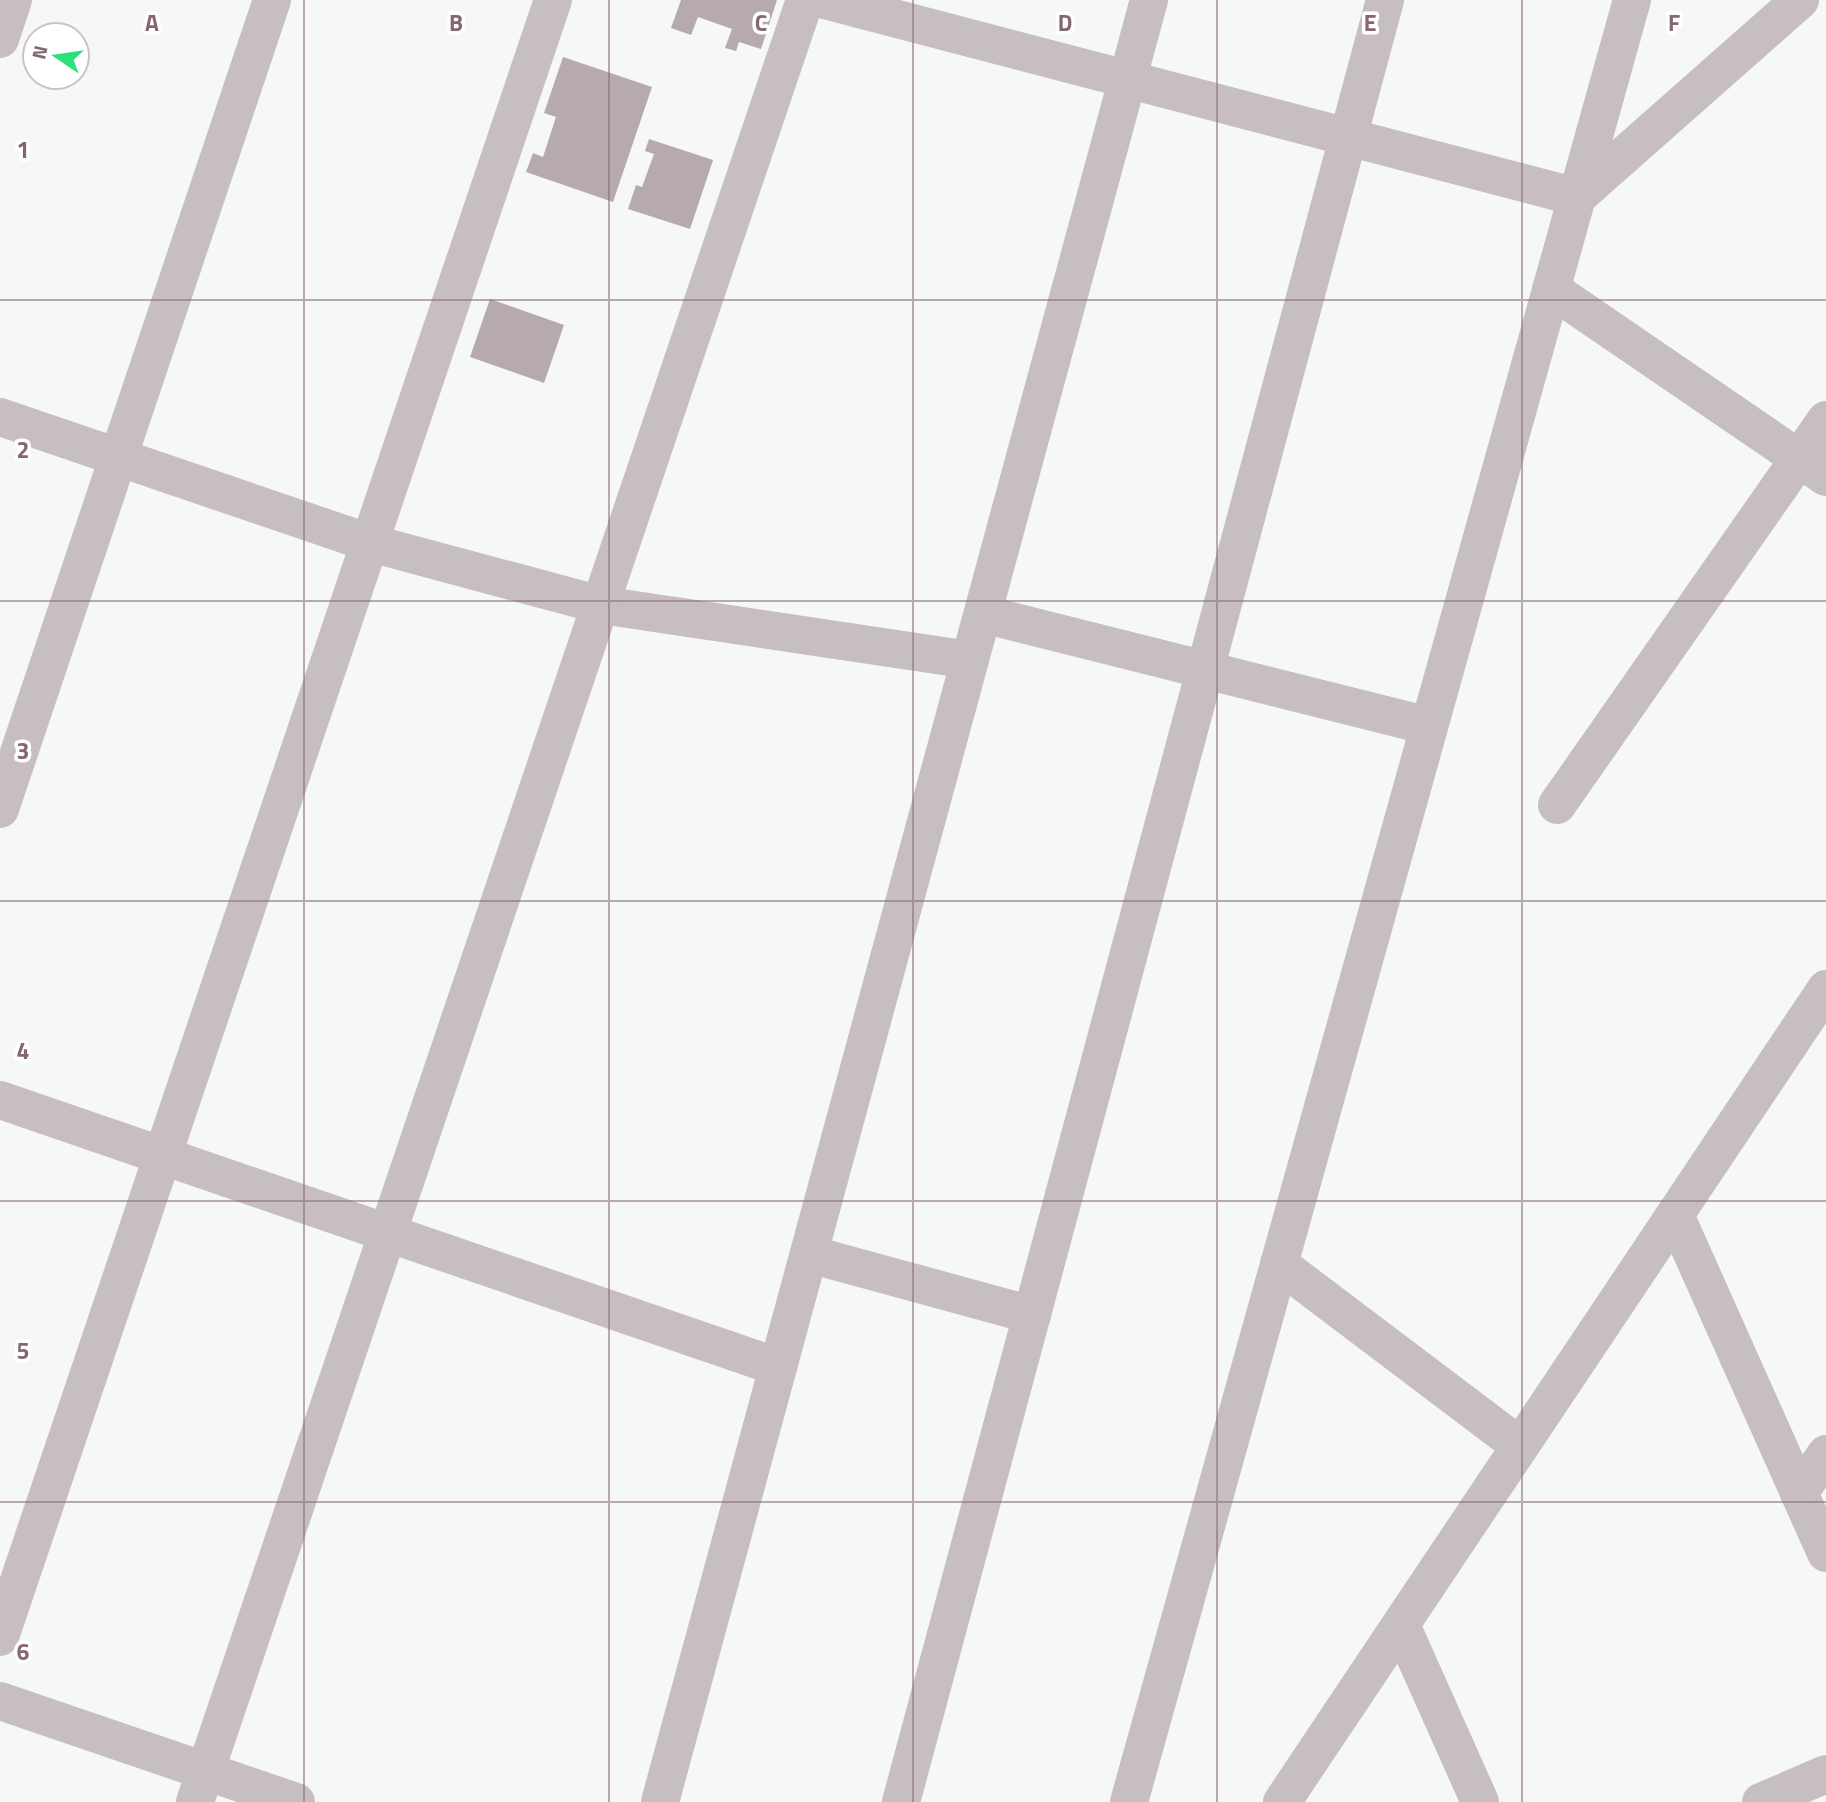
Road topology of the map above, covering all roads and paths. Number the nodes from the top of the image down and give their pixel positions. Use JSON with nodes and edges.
{"nodes":[{"id":1,"x":13,"y":0,"type":"edge"},
{"id":2,"x":272,"y":0,"type":"edge"},
{"id":3,"x":553,"y":0,"type":"edge"},
{"id":4,"x":806,"y":0,"type":"edge"},
{"id":5,"x":825,"y":0,"type":"edge"},
{"id":6,"x":1149,"y":0,"type":"edge"},
{"id":7,"x":1385,"y":0,"type":"edge"},
{"id":8,"x":1632,"y":0,"type":"edge"},
{"id":9,"x":1800,"y":0,"type":"edge"},
{"id":10,"x":0,"y":39,"type":"edge"},
{"id":11,"x":1128,"y":79,"type":"junction"},
{"id":12,"x":1349,"y":137,"type":"junction"},
{"id":13,"x":1577,"y":197,"type":"junction"},
{"id":14,"x":1551,"y":289,"type":"junction"},
{"id":15,"x":0,"y":417,"type":"edge"},
{"id":16,"x":1826,"y":419,"type":"edge"},
{"id":17,"x":118,"y":457,"type":"junction"},
{"id":18,"x":1812,"y":468,"type":"edge"},
{"id":19,"x":370,"y":543,"type":"junction"},
{"id":20,"x":601,"y":606,"type":"junction"},
{"id":21,"x":983,"y":614,"type":"junction"},
{"id":22,"x":970,"y":660,"type":"junction"},
{"id":23,"x":1206,"y":670,"type":"junction"},
{"id":24,"x":1429,"y":726,"type":"junction"},
{"id":25,"x":1558,"y":805,"type":"dead end"},
{"id":26,"x":0,"y":809,"type":"edge"},
{"id":27,"x":1826,"y":989,"type":"edge"},
{"id":28,"x":0,"y":1100,"type":"edge"},
{"id":29,"x":162,"y":1156,"type":"junction"},
{"id":30,"x":1675,"y":1215,"type":"junction"},
{"id":31,"x":388,"y":1234,"type":"junction"},
{"id":32,"x":809,"y":1254,"type":"junction"},
{"id":33,"x":1279,"y":1264,"type":"junction"},
{"id":34,"x":1032,"y":1315,"type":"junction"},
{"id":35,"x":778,"y":1367,"type":"junction"},
{"id":36,"x":1520,"y":1446,"type":"junction"},
{"id":37,"x":1826,"y":1454,"type":"edge"},
{"id":38,"x":1799,"y":1493,"type":"junction"},
{"id":39,"x":1826,"y":1553,"type":"edge"},
{"id":40,"x":1401,"y":1625,"type":"junction"},
{"id":41,"x":0,"y":1637,"type":"edge"},
{"id":42,"x":0,"y":1700,"type":"edge"},
{"id":43,"x":1826,"y":1774,"type":"edge"},
{"id":44,"x":201,"y":1786,"type":"edge"},
{"id":45,"x":296,"y":1802,"type":"edge"},
{"id":46,"x":660,"y":1802,"type":"edge"},
{"id":47,"x":901,"y":1802,"type":"edge"},
{"id":48,"x":1129,"y":1802,"type":"edge"},
{"id":49,"x":1282,"y":1802,"type":"edge"},
{"id":50,"x":1480,"y":1802,"type":"edge"},
{"id":51,"x":1761,"y":1802,"type":"edge"}],
"edges":[{"from":1,"to":10,"type":"street"},
{"from":2,"to":17,"type":"street"},
{"from":3,"to":19,"type":"street"},
{"from":4,"to":20,"type":"street"},
{"from":5,"to":11,"type":"street"},
{"from":6,"to":11,"type":"street"},
{"from":7,"to":12,"type":"street"},
{"from":8,"to":13,"type":"street"},
{"from":9,"to":13,"type":"street"},
{"from":11,"to":12,"type":"street"},
{"from":11,"to":21,"type":"street"},
{"from":12,"to":13,"type":"street"},
{"from":12,"to":23,"type":"street"},
{"from":13,"to":14,"type":"street"},
{"from":14,"to":18,"type":"street"},
{"from":14,"to":24,"type":"street"},
{"from":15,"to":17,"type":"street"},
{"from":16,"to":18,"type":"street"},
{"from":17,"to":19,"type":"street"},
{"from":17,"to":26,"type":"street"},
{"from":18,"to":25,"type":"street"},
{"from":19,"to":20,"type":"street"},
{"from":19,"to":29,"type":"street"},
{"from":20,"to":22,"type":"street"},
{"from":20,"to":31,"type":"street"},
{"from":21,"to":22,"type":"street"},
{"from":21,"to":23,"type":"street"},
{"from":22,"to":32,"type":"street"},
{"from":23,"to":24,"type":"street"},
{"from":23,"to":34,"type":"street"},
{"from":24,"to":33,"type":"street"},
{"from":27,"to":30,"type":"street"},
{"from":28,"to":29,"type":"street"},
{"from":29,"to":31,"type":"street"},
{"from":29,"to":41,"type":"street"},
{"from":30,"to":36,"type":"street"},
{"from":30,"to":38,"type":"street"},
{"from":31,"to":35,"type":"street"},
{"from":31,"to":44,"type":"street"},
{"from":32,"to":34,"type":"street"},
{"from":32,"to":35,"type":"street"},
{"from":33,"to":36,"type":"street"},
{"from":33,"to":48,"type":"street"},
{"from":34,"to":47,"type":"street"},
{"from":35,"to":46,"type":"street"},
{"from":36,"to":40,"type":"street"},
{"from":37,"to":38,"type":"street"},
{"from":38,"to":39,"type":"street"},
{"from":40,"to":49,"type":"street"},
{"from":40,"to":50,"type":"street"},
{"from":42,"to":44,"type":"street"},
{"from":43,"to":51,"type":"street"},
{"from":44,"to":45,"type":"street"}]}
